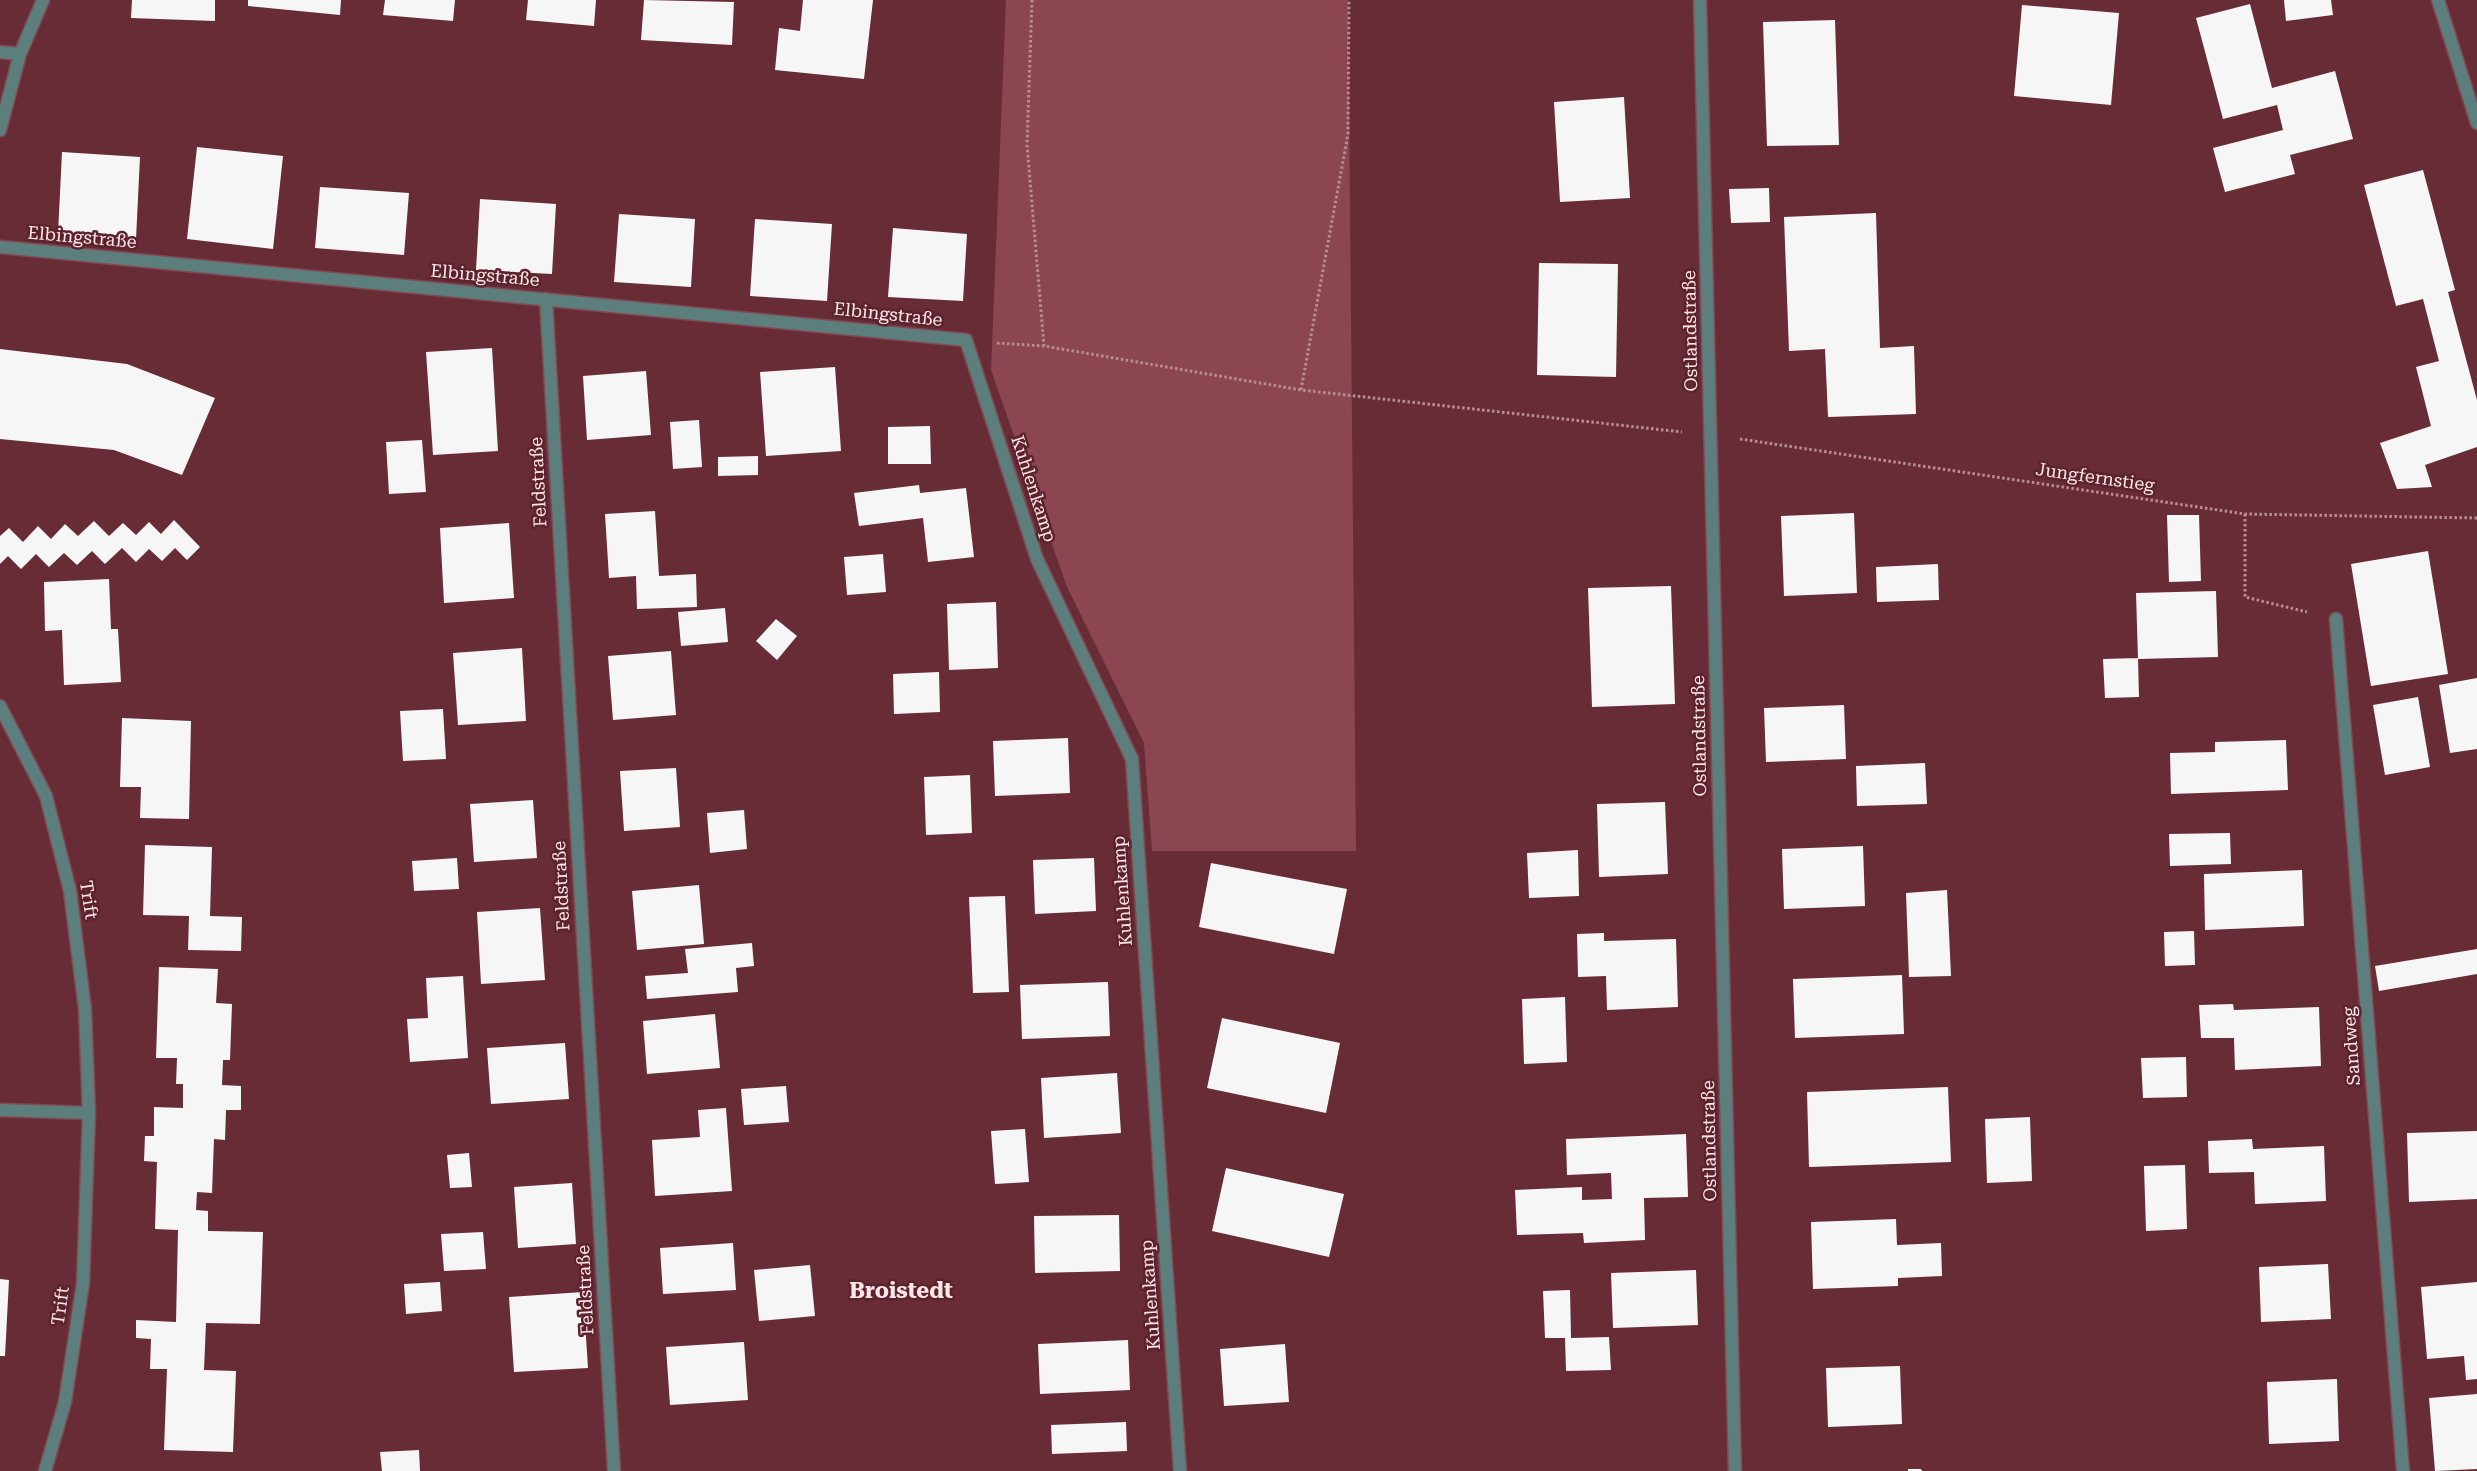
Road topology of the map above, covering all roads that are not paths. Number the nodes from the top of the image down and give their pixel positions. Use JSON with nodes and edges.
{"nodes":[{"id":1,"x":43,"y":0,"type":"edge"},
{"id":2,"x":1700,"y":0,"type":"edge"},
{"id":3,"x":2438,"y":0,"type":"edge"},
{"id":4,"x":0,"y":52,"type":"edge"},
{"id":5,"x":20,"y":54,"type":"junction"},
{"id":6,"x":2477,"y":123,"type":"edge"},
{"id":7,"x":0,"y":130,"type":"edge"},
{"id":8,"x":0,"y":247,"type":"edge"},
{"id":9,"x":546,"y":299,"type":"junction"},
{"id":10,"x":966,"y":340,"type":"joint"},
{"id":11,"x":2336,"y":619,"type":"road end"},
{"id":12,"x":0,"y":706,"type":"edge"},
{"id":13,"x":0,"y":1110,"type":"edge"},
{"id":14,"x":89,"y":1113,"type":"junction"},
{"id":15,"x":45,"y":1471,"type":"edge"},
{"id":16,"x":614,"y":1471,"type":"edge"},
{"id":17,"x":1180,"y":1471,"type":"edge"},
{"id":18,"x":1736,"y":1471,"type":"edge"},
{"id":19,"x":2403,"y":1471,"type":"edge"}],
"edges":[{"from":1,"to":5,"type":"street"},
{"from":2,"to":18,"type":"street","name":"Ostlandstraße"},
{"from":3,"to":6,"type":"street"},
{"from":4,"to":5,"type":"street"},
{"from":5,"to":7,"type":"street"},
{"from":8,"to":9,"type":"street","name":"Elbingstraße"},
{"from":9,"to":10,"type":"street","name":"Elbingstraße"},
{"from":9,"to":16,"type":"street","name":"Feldstraße"},
{"from":10,"to":17,"type":"street","name":"Kuhlenkamp"},
{"from":11,"to":19,"type":"street","name":"Sandweg"},
{"from":12,"to":14,"type":"street","name":"Trift"},
{"from":13,"to":14,"type":"street"},
{"from":14,"to":15,"type":"street","name":"Trift"}]}
